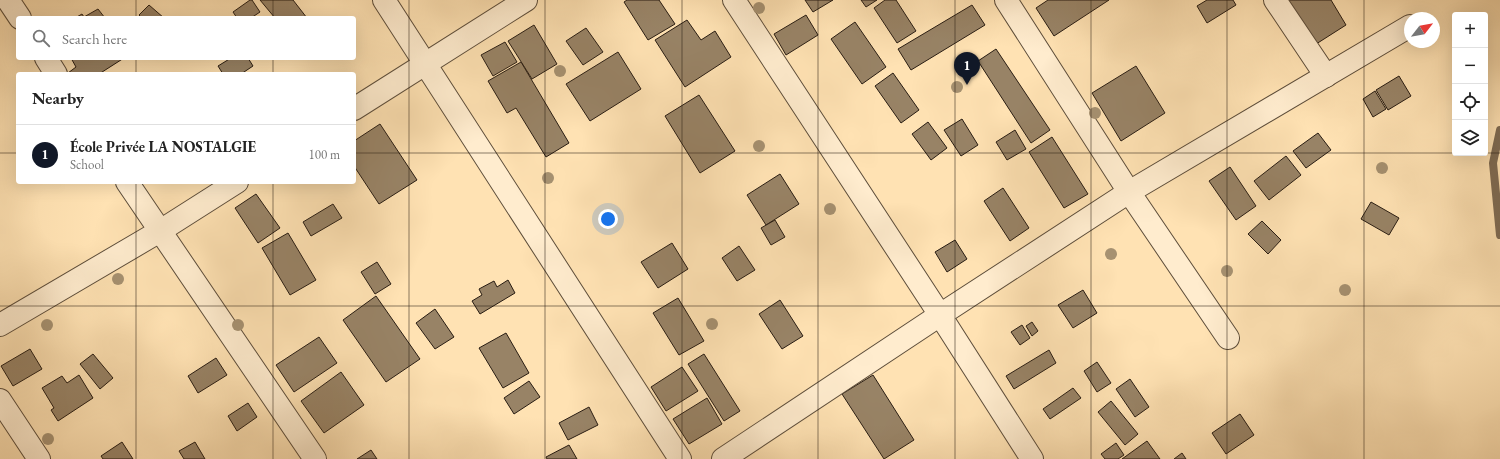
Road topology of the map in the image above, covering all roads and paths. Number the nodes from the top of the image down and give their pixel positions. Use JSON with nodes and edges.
{"nodes":[{"id":1,"x":8,"y":0,"type":"edge"},
{"id":2,"x":384,"y":0,"type":"edge"},
{"id":3,"x":526,"y":0,"type":"edge"},
{"id":4,"x":734,"y":0,"type":"edge"},
{"id":5,"x":1006,"y":0,"type":"edge"},
{"id":6,"x":1275,"y":0,"type":"edge"},
{"id":7,"x":19,"y":16,"type":"edge"},
{"id":8,"x":1404,"y":30,"type":"edge"},
{"id":9,"x":47,"y":60,"type":"edge"},
{"id":10,"x":425,"y":64,"type":"junction"},
{"id":11,"x":55,"y":72,"type":"edge"},
{"id":12,"x":1326,"y":76,"type":"junction"},
{"id":13,"x":356,"y":108,"type":"edge"},
{"id":14,"x":128,"y":184,"type":"edge"},
{"id":15,"x":235,"y":184,"type":"edge"},
{"id":16,"x":1129,"y":192,"type":"junction"},
{"id":17,"x":160,"y":231,"type":"junction"},
{"id":18,"x":940,"y":315,"type":"junction"},
{"id":19,"x":0,"y":325,"type":"edge"},
{"id":20,"x":1228,"y":338,"type":"dead end"},
{"id":21,"x":0,"y":400,"type":"edge"},
{"id":22,"x":38,"y":459,"type":"edge"},
{"id":23,"x":315,"y":459,"type":"edge"},
{"id":24,"x":680,"y":459,"type":"edge"},
{"id":25,"x":724,"y":459,"type":"edge"},
{"id":26,"x":1032,"y":459,"type":"edge"}],
"edges":[{"from":1,"to":7,"type":"street"},
{"from":2,"to":10,"type":"street"},
{"from":3,"to":10,"type":"street"},
{"from":4,"to":18,"type":"street"},
{"from":5,"to":16,"type":"street"},
{"from":6,"to":12,"type":"street"},
{"from":8,"to":12,"type":"street"},
{"from":9,"to":11,"type":"street"},
{"from":10,"to":13,"type":"street"},
{"from":10,"to":24,"type":"street"},
{"from":12,"to":16,"type":"street"},
{"from":14,"to":17,"type":"street"},
{"from":15,"to":17,"type":"street"},
{"from":16,"to":18,"type":"street"},
{"from":16,"to":20,"type":"street"},
{"from":17,"to":19,"type":"street"},
{"from":17,"to":23,"type":"street"},
{"from":18,"to":25,"type":"street"},
{"from":18,"to":26,"type":"street"},
{"from":21,"to":22,"type":"street"}]}
